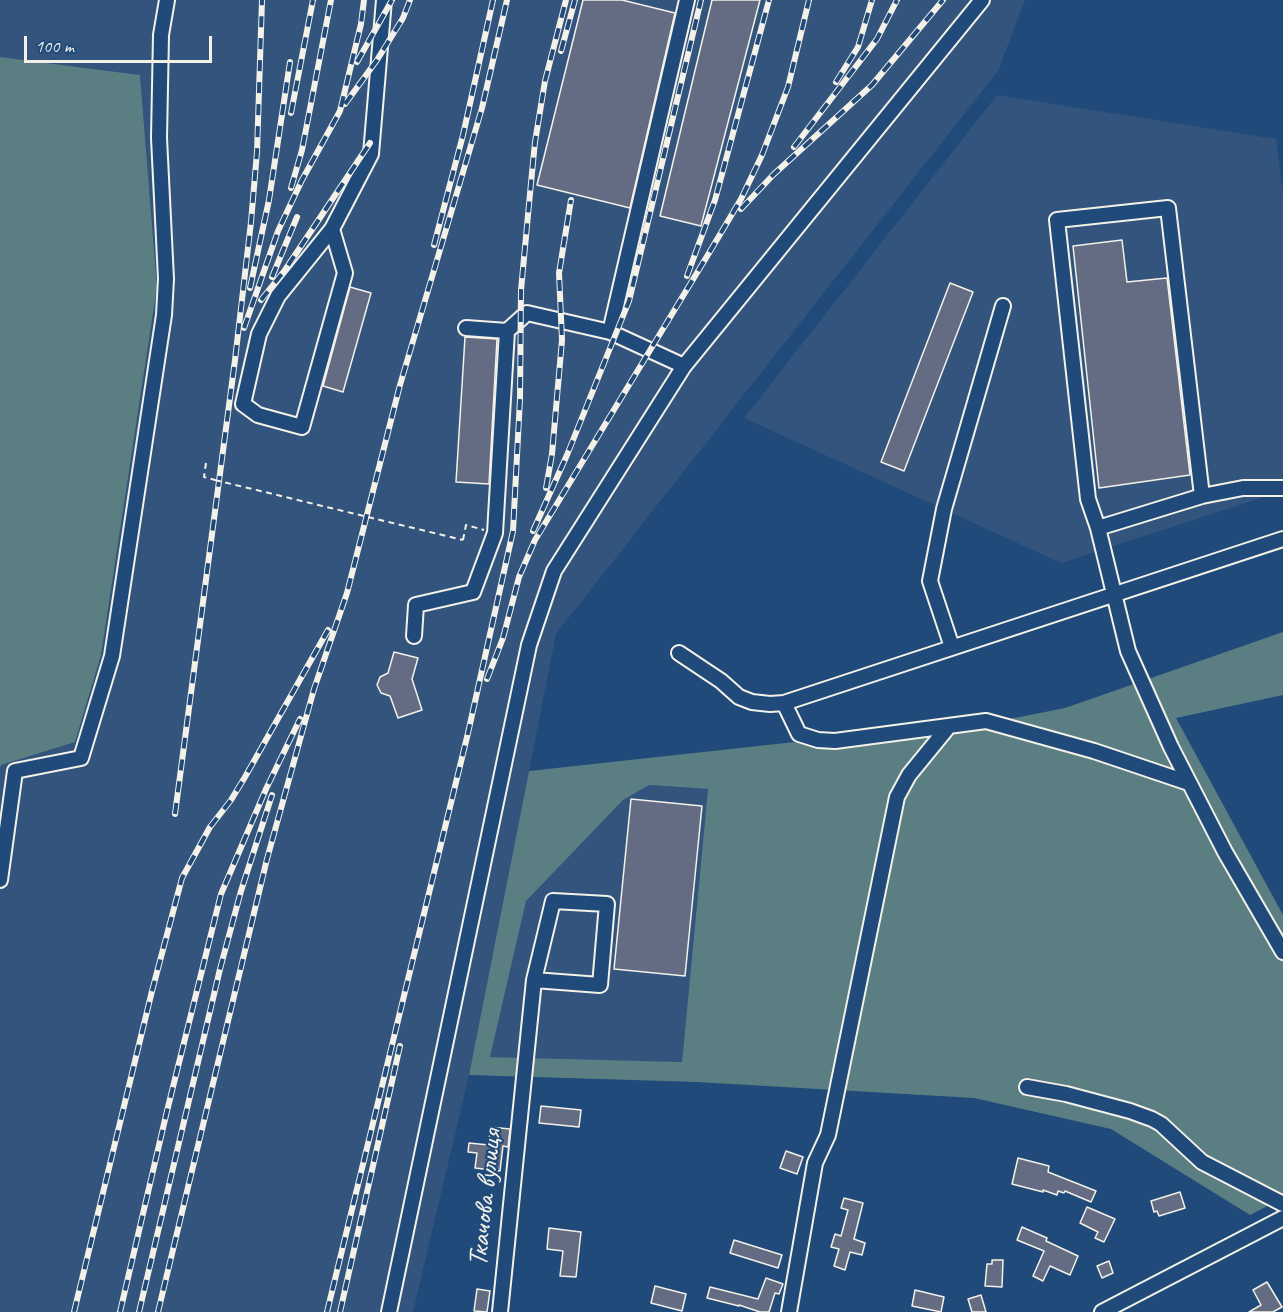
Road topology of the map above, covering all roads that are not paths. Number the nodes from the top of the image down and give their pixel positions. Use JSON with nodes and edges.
{"nodes":[{"id":1,"x":167,"y":0,"type":"edge"},
{"id":2,"x":384,"y":0,"type":"edge"},
{"id":3,"x":687,"y":0,"type":"edge"},
{"id":4,"x":982,"y":0,"type":"edge"},
{"id":5,"x":332,"y":229,"type":"junction"},
{"id":6,"x":1003,"y":306,"type":"dead end"},
{"id":7,"x":466,"y":328,"type":"dead end"},
{"id":8,"x":507,"y":331,"type":"junction"},
{"id":9,"x":610,"y":332,"type":"junction"},
{"id":10,"x":684,"y":366,"type":"junction"},
{"id":11,"x":1283,"y":488,"type":"edge"},
{"id":12,"x":1202,"y":496,"type":"junction"},
{"id":13,"x":1098,"y":528,"type":"junction"},
{"id":14,"x":1283,"y":539,"type":"edge"},
{"id":15,"x":1114,"y":594,"type":"junction"},
{"id":16,"x":414,"y":636,"type":"dead end"},
{"id":17,"x":952,"y":647,"type":"junction"},
{"id":18,"x":679,"y":653,"type":"dead end"},
{"id":19,"x":784,"y":703,"type":"junction"},
{"id":20,"x":949,"y":726,"type":"junction"},
{"id":21,"x":1189,"y":783,"type":"junction"},
{"id":22,"x":0,"y":880,"type":"edge"},
{"id":23,"x":1283,"y":952,"type":"edge"},
{"id":24,"x":534,"y":980,"type":"junction"},
{"id":25,"x":1027,"y":1087,"type":"dead end"},
{"id":26,"x":1283,"y":1204,"type":"edge"},
{"id":27,"x":1283,"y":1218,"type":"edge"},
{"id":28,"x":390,"y":1312,"type":"edge"},
{"id":29,"x":500,"y":1312,"type":"edge"},
{"id":30,"x":789,"y":1312,"type":"edge"},
{"id":31,"x":1102,"y":1312,"type":"edge"}],
"edges":[{"from":1,"to":22,"type":"street"},
{"from":2,"to":5,"type":"street"},
{"from":3,"to":9,"type":"street"},
{"from":4,"to":10,"type":"street"},
{"from":5,"to":5,"type":"street"},
{"from":6,"to":17,"type":"street"},
{"from":7,"to":8,"type":"street"},
{"from":8,"to":9,"type":"street"},
{"from":8,"to":16,"type":"street"},
{"from":9,"to":10,"type":"street"},
{"from":10,"to":28,"type":"street"},
{"from":11,"to":12,"type":"street"},
{"from":12,"to":13,"type":"street"},
{"from":12,"to":13,"type":"street"},
{"from":13,"to":15,"type":"street"},
{"from":14,"to":15,"type":"street"},
{"from":15,"to":17,"type":"street"},
{"from":15,"to":21,"type":"street"},
{"from":17,"to":19,"type":"street"},
{"from":18,"to":19,"type":"street"},
{"from":19,"to":20,"type":"street"},
{"from":20,"to":21,"type":"street"},
{"from":20,"to":30,"type":"street"},
{"from":21,"to":23,"type":"street"},
{"from":24,"to":24,"type":"street","name":"Ткачова вулиця"},
{"from":24,"to":29,"type":"street","name":"Ткачова вулиця"},
{"from":25,"to":26,"type":"street"},
{"from":27,"to":31,"type":"street"}]}
